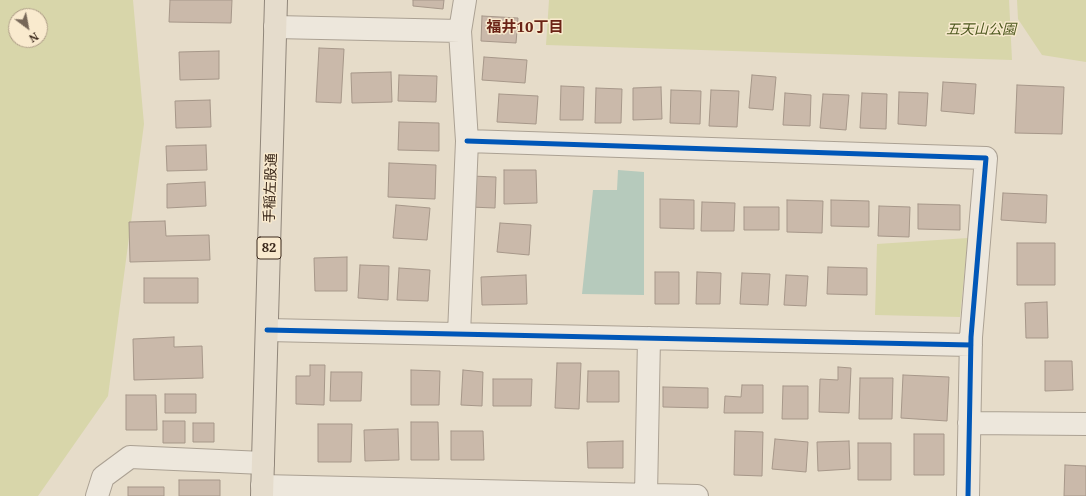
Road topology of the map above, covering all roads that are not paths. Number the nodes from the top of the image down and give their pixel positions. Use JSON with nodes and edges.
{"nodes":[{"id":1,"x":276,"y":0,"type":"edge"},
{"id":2,"x":465,"y":0,"type":"edge"},
{"id":3,"x":275,"y":27,"type":"junction"},
{"id":4,"x":460,"y":31,"type":"junction"},
{"id":5,"x":467,"y":141,"type":"junction"},
{"id":6,"x":267,"y":330,"type":"junction"},
{"id":7,"x":459,"y":334,"type":"junction"},
{"id":8,"x":649,"y":338,"type":"junction"},
{"id":9,"x":971,"y":345,"type":"junction"},
{"id":10,"x":969,"y":423,"type":"junction"},
{"id":11,"x":1086,"y":424,"type":"edge"},
{"id":12,"x":263,"y":462,"type":"junction"},
{"id":13,"x":262,"y":491,"type":"edge"},
{"id":14,"x":646,"y":495,"type":"junction"},
{"id":15,"x":97,"y":496,"type":"edge"},
{"id":16,"x":697,"y":496,"type":"edge"},
{"id":17,"x":968,"y":496,"type":"edge"}],
"edges":[{"from":1,"to":3,"type":"main road","name":"手稲左股通","number":"82"},
{"from":2,"to":4,"type":"street"},
{"from":3,"to":4,"type":"street"},
{"from":3,"to":6,"type":"main road","name":"手稲左股通","number":"82"},
{"from":4,"to":5,"type":"street"},
{"from":5,"to":7,"type":"street"},
{"from":5,"to":9,"type":"street"},
{"from":6,"to":7,"type":"street"},
{"from":6,"to":12,"type":"main road","name":"手稲左股通","number":"82"},
{"from":7,"to":8,"type":"street"},
{"from":8,"to":9,"type":"street"},
{"from":8,"to":14,"type":"street"},
{"from":9,"to":10,"type":"street"},
{"from":10,"to":11,"type":"street"},
{"from":10,"to":17,"type":"street"},
{"from":12,"to":13,"type":"main road","name":"手稲左股通","number":"82"},
{"from":12,"to":15,"type":"street"},
{"from":13,"to":14,"type":"street"},
{"from":14,"to":16,"type":"street"}]}
